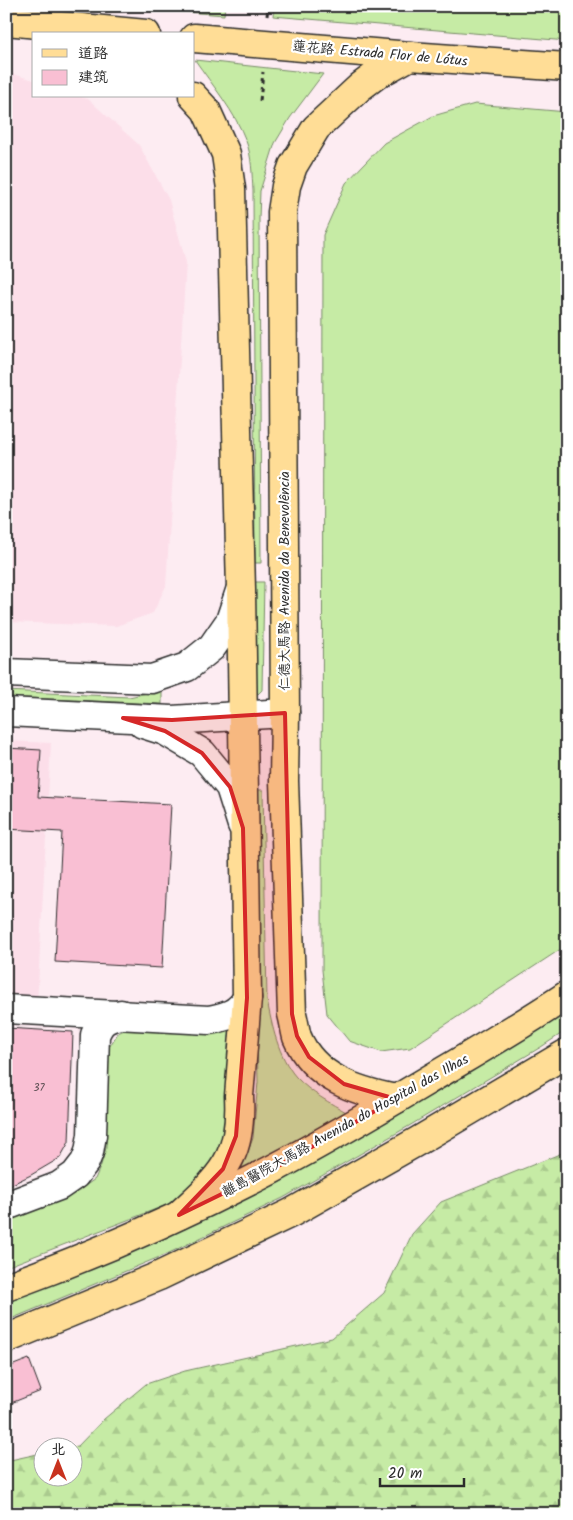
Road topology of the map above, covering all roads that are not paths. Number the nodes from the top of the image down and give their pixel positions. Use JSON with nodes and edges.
{"nodes":[{"id":1,"x":6,"y":21,"type":"edge"},
{"id":2,"x":117,"y":32,"type":"edge"},
{"id":3,"x":195,"y":38,"type":"edge"},
{"id":4,"x":410,"y":56,"type":"junction"},
{"id":5,"x":567,"y":67,"type":"edge"},
{"id":6,"x":195,"y":98,"type":"edge"},
{"id":7,"x":241,"y":590,"type":"junction"},
{"id":8,"x":6,"y":674,"type":"edge"},
{"id":9,"x":6,"y":712,"type":"edge"},
{"id":10,"x":285,"y":713,"type":"junction"},
{"id":11,"x":242,"y":715,"type":"junction"},
{"id":12,"x":123,"y":718,"type":"junction"},
{"id":13,"x":243,"y":828,"type":"junction"},
{"id":14,"x":567,"y":995,"type":"edge"},
{"id":15,"x":247,"y":998,"type":"junction"},
{"id":16,"x":6,"y":1009,"type":"edge"},
{"id":17,"x":121,"y":1014,"type":"junction"},
{"id":18,"x":567,"y":1053,"type":"edge"},
{"id":19,"x":396,"y":1099,"type":"junction"},
{"id":20,"x":6,"y":1206,"type":"edge"},
{"id":21,"x":179,"y":1216,"type":"junction"},
{"id":22,"x":6,"y":1287,"type":"edge"},
{"id":23,"x":6,"y":1339,"type":"edge"}],
"edges":[{"from":1,"to":2,"type":"main road"},
{"from":3,"to":4,"type":"main road","name":"蓮花路 Estrada Flor de Lótus"},
{"from":4,"to":5,"type":"main road","name":"蓮花路 Estrada Flor de Lótus"},
{"from":4,"to":10,"type":"main road","name":"仁德大馬路 Avenida da Benevolência"},
{"from":6,"to":7,"type":"main road"},
{"from":7,"to":8,"type":"street"},
{"from":7,"to":11,"type":"main road"},
{"from":9,"to":12,"type":"street"},
{"from":10,"to":11,"type":"street"},
{"from":10,"to":19,"type":"main road","name":"仁德大馬路 Avenida da Benevolência"},
{"from":11,"to":12,"type":"street"},
{"from":11,"to":13,"type":"main road"},
{"from":12,"to":13,"type":"street"},
{"from":13,"to":15,"type":"main road"},
{"from":14,"to":19,"type":"main road","name":"離島醫院大馬路 Avenida do Hospital das Ilhas"},
{"from":15,"to":17,"type":"street"},
{"from":15,"to":21,"type":"main road"},
{"from":16,"to":17,"type":"street"},
{"from":17,"to":20,"type":"street"},
{"from":18,"to":23,"type":"main road"},
{"from":19,"to":21,"type":"main road","name":"離島醫院大馬路 Avenida do Hospital das Ilhas"},
{"from":21,"to":22,"type":"main road","name":"離島醫院大馬路 Avenida do Hospital das Ilhas"}]}
